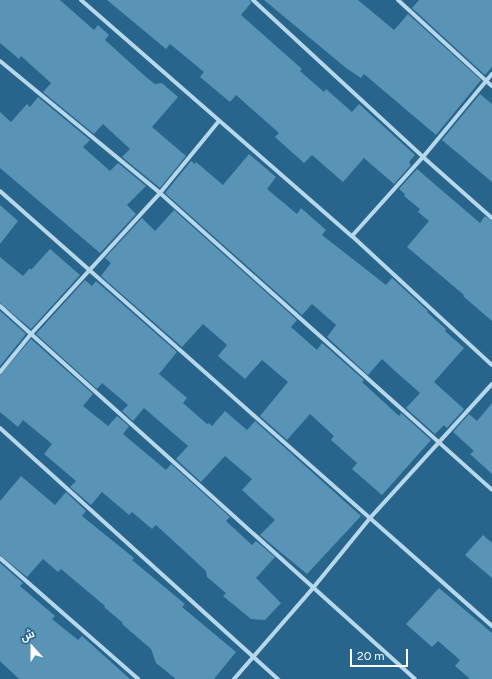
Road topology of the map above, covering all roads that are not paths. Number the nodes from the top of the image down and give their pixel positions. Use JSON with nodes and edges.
{"nodes":[{"id":1,"x":81,"y":0,"type":"edge"},
{"id":2,"x":253,"y":0,"type":"edge"},
{"id":3,"x":398,"y":0,"type":"edge"},
{"id":4,"x":0,"y":61,"type":"edge"},
{"id":5,"x":492,"y":74,"type":"edge"},
{"id":6,"x":486,"y":81,"type":"junction"},
{"id":7,"x":492,"y":86,"type":"edge"},
{"id":8,"x":219,"y":121,"type":"junction"},
{"id":9,"x":423,"y":157,"type":"junction"},
{"id":10,"x":0,"y":191,"type":"edge"},
{"id":11,"x":160,"y":193,"type":"junction"},
{"id":12,"x":492,"y":218,"type":"edge"},
{"id":13,"x":352,"y":236,"type":"junction"},
{"id":14,"x":90,"y":270,"type":"junction"},
{"id":15,"x":0,"y":306,"type":"edge"},
{"id":16,"x":31,"y":334,"type":"junction"},
{"id":17,"x":492,"y":365,"type":"edge"},
{"id":18,"x":0,"y":372,"type":"edge"},
{"id":19,"x":492,"y":384,"type":"edge"},
{"id":20,"x":0,"y":428,"type":"edge"},
{"id":21,"x":439,"y":443,"type":"junction"},
{"id":22,"x":492,"y":490,"type":"edge"},
{"id":23,"x":370,"y":518,"type":"junction"},
{"id":24,"x":0,"y":558,"type":"edge"},
{"id":25,"x":313,"y":588,"type":"junction"},
{"id":26,"x":492,"y":626,"type":"edge"},
{"id":27,"x":253,"y":657,"type":"junction"},
{"id":28,"x":138,"y":679,"type":"edge"},
{"id":29,"x":234,"y":679,"type":"edge"},
{"id":30,"x":278,"y":679,"type":"edge"},
{"id":31,"x":416,"y":679,"type":"edge"}],
"edges":[{"from":1,"to":8,"type":"street"},
{"from":2,"to":9,"type":"street"},
{"from":3,"to":6,"type":"street"},
{"from":4,"to":11,"type":"street"},
{"from":5,"to":6,"type":"street"},
{"from":6,"to":7,"type":"street"},
{"from":6,"to":9,"type":"street"},
{"from":8,"to":11,"type":"street"},
{"from":8,"to":13,"type":"street"},
{"from":9,"to":12,"type":"street"},
{"from":9,"to":13,"type":"street"},
{"from":10,"to":14,"type":"street"},
{"from":11,"to":14,"type":"street"},
{"from":11,"to":21,"type":"street"},
{"from":13,"to":17,"type":"street"},
{"from":14,"to":16,"type":"street"},
{"from":14,"to":23,"type":"street"},
{"from":15,"to":16,"type":"street"},
{"from":16,"to":18,"type":"street"},
{"from":16,"to":25,"type":"street"},
{"from":19,"to":21,"type":"street"},
{"from":20,"to":27,"type":"street"},
{"from":21,"to":22,"type":"street"},
{"from":21,"to":23,"type":"street"},
{"from":23,"to":25,"type":"street"},
{"from":23,"to":26,"type":"street"},
{"from":24,"to":28,"type":"street"},
{"from":25,"to":27,"type":"street"},
{"from":25,"to":31,"type":"street"},
{"from":27,"to":29,"type":"street"},
{"from":27,"to":30,"type":"street"}]}
